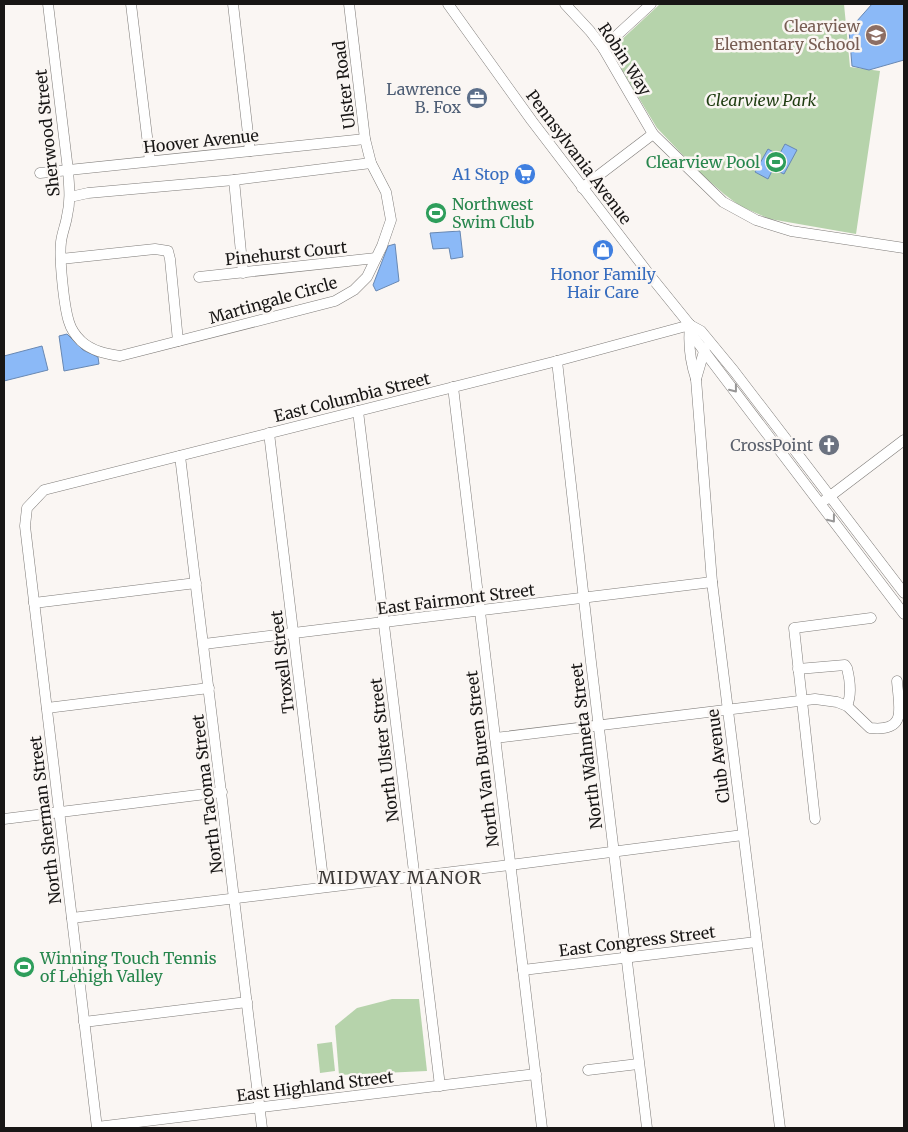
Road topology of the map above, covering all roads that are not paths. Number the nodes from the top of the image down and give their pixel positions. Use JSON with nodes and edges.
{"nodes":[{"id":1,"x":48,"y":4,"type":"edge"},
{"id":2,"x":131,"y":4,"type":"edge"},
{"id":3,"x":233,"y":4,"type":"edge"},
{"id":4,"x":349,"y":4,"type":"edge"},
{"id":5,"x":448,"y":4,"type":"edge"},
{"id":6,"x":565,"y":4,"type":"edge"},
{"id":7,"x":651,"y":4,"type":"edge"},
{"id":8,"x":603,"y":48,"type":"junction"},
{"id":9,"x":653,"y":134,"type":"junction"},
{"id":10,"x":365,"y":139,"type":"junction"},
{"id":11,"x":250,"y":151,"type":"junction"},
{"id":12,"x":150,"y":162,"type":"junction"},
{"id":13,"x":371,"y":162,"type":"junction"},
{"id":14,"x":68,"y":170,"type":"junction"},
{"id":15,"x":40,"y":173,"type":"dead end"},
{"id":16,"x":234,"y":180,"type":"junction"},
{"id":17,"x":582,"y":188,"type":"junction"},
{"id":18,"x":70,"y":197,"type":"junction"},
{"id":19,"x":904,"y":248,"type":"edge"},
{"id":20,"x":376,"y":258,"type":"junction"},
{"id":21,"x":61,"y":259,"type":"junction"},
{"id":22,"x":244,"y":272,"type":"junction"},
{"id":23,"x":199,"y":277,"type":"dead end"},
{"id":24,"x":690,"y":325,"type":"junction"},
{"id":25,"x":708,"y":340,"type":"junction"},
{"id":26,"x":178,"y":341,"type":"junction"},
{"id":27,"x":704,"y":351,"type":"junction"},
{"id":28,"x":557,"y":360,"type":"junction"},
{"id":29,"x":696,"y":379,"type":"junction"},
{"id":30,"x":453,"y":387,"type":"junction"},
{"id":31,"x":358,"y":411,"type":"junction"},
{"id":32,"x":270,"y":433,"type":"junction"},
{"id":33,"x":902,"y":446,"type":"edge"},
{"id":34,"x":180,"y":456,"type":"junction"},
{"id":35,"x":831,"y":496,"type":"junction"},
{"id":36,"x":820,"y":504,"type":"junction"},
{"id":37,"x":27,"y":508,"type":"joint"},
{"id":38,"x":712,"y":582,"type":"junction"},
{"id":39,"x":196,"y":583,"type":"junction"},
{"id":40,"x":904,"y":593,"type":"edge"},
{"id":41,"x":583,"y":598,"type":"junction"},
{"id":42,"x":34,"y":603,"type":"junction"},
{"id":43,"x":480,"y":611,"type":"junction"},
{"id":44,"x":904,"y":614,"type":"edge"},
{"id":45,"x":872,"y":618,"type":"dead end"},
{"id":46,"x":384,"y":623,"type":"junction"},
{"id":47,"x":294,"y":634,"type":"junction"},
{"id":48,"x":204,"y":644,"type":"junction"},
{"id":49,"x":798,"y":669,"type":"junction"},
{"id":50,"x":898,"y":681,"type":"dead end"},
{"id":51,"x":209,"y":688,"type":"junction"},
{"id":52,"x":802,"y":701,"type":"junction"},
{"id":53,"x":847,"y":706,"type":"junction"},
{"id":54,"x":47,"y":708,"type":"junction"},
{"id":55,"x":728,"y":709,"type":"junction"},
{"id":56,"x":599,"y":725,"type":"junction"},
{"id":57,"x":495,"y":738,"type":"junction"},
{"id":58,"x":222,"y":792,"type":"junction"},
{"id":59,"x":59,"y":812,"type":"junction"},
{"id":60,"x":4,"y":819,"type":"edge"},
{"id":61,"x":815,"y":819,"type":"dead end"},
{"id":62,"x":742,"y":834,"type":"junction"},
{"id":63,"x":613,"y":852,"type":"junction"},
{"id":64,"x":510,"y":865,"type":"junction"},
{"id":65,"x":414,"y":876,"type":"junction"},
{"id":66,"x":324,"y":886,"type":"junction"},
{"id":67,"x":234,"y":898,"type":"junction"},
{"id":68,"x":72,"y":918,"type":"junction"},
{"id":69,"x":756,"y":942,"type":"junction"},
{"id":70,"x":626,"y":957,"type":"junction"},
{"id":71,"x":523,"y":970,"type":"junction"},
{"id":72,"x":247,"y":1002,"type":"junction"},
{"id":73,"x":84,"y":1022,"type":"junction"},
{"id":74,"x":638,"y":1064,"type":"junction"},
{"id":75,"x":588,"y":1070,"type":"dead end"},
{"id":76,"x":536,"y":1074,"type":"junction"},
{"id":77,"x":440,"y":1086,"type":"junction"},
{"id":78,"x":260,"y":1108,"type":"junction"},
{"id":79,"x":97,"y":1128,"type":"edge"},
{"id":80,"x":262,"y":1128,"type":"edge"},
{"id":81,"x":542,"y":1128,"type":"edge"},
{"id":82,"x":647,"y":1128,"type":"edge"},
{"id":83,"x":780,"y":1128,"type":"edge"}],
"edges":[{"from":1,"to":14,"type":"street","name":"Sherwood Street"},
{"from":2,"to":12,"type":"street"},
{"from":3,"to":11,"type":"street"},
{"from":4,"to":10,"type":"street","name":"Ulster Road"},
{"from":5,"to":17,"type":"street","name":"Pennsylvania Avenue"},
{"from":6,"to":8,"type":"street","name":"Robin Way"},
{"from":7,"to":8,"type":"street"},
{"from":8,"to":9,"type":"street","name":"Robin Way"},
{"from":9,"to":17,"type":"street"},
{"from":9,"to":19,"type":"street","name":"Robin Way"},
{"from":10,"to":11,"type":"street","name":"Hoover Avenue"},
{"from":10,"to":13,"type":"street","name":"Ulster Road"},
{"from":11,"to":12,"type":"street","name":"Hoover Avenue"},
{"from":12,"to":14,"type":"street","name":"Hoover Avenue"},
{"from":13,"to":16,"type":"street"},
{"from":13,"to":20,"type":"street","name":"Martingale Circle"},
{"from":14,"to":15,"type":"street","name":"Hoover Avenue"},
{"from":14,"to":18,"type":"street","name":"Sherwood Street"},
{"from":16,"to":18,"type":"street"},
{"from":16,"to":22,"type":"street"},
{"from":17,"to":24,"type":"street","name":"Pennsylvania Avenue"},
{"from":18,"to":21,"type":"street","name":"Sherwood Street"},
{"from":20,"to":22,"type":"street","name":"Pinehurst Court"},
{"from":20,"to":26,"type":"street","name":"Martingale Circle"},
{"from":21,"to":26,"type":"street","name":"Sherwood Street"},
{"from":21,"to":26,"type":"street"},
{"from":22,"to":23,"type":"street","name":"Pinehurst Court"},
{"from":24,"to":25,"type":"street","name":"Pennsylvania Avenue"},
{"from":24,"to":27,"type":"street","name":"Pennsylvania Avenue"},
{"from":24,"to":28,"type":"street","name":"East Columbia Street"},
{"from":24,"to":29,"type":"street","name":"Club Avenue"},
{"from":25,"to":27,"type":"street","name":"Club Avenue"},
{"from":25,"to":35,"type":"street","name":"Pennsylvania Avenue"},
{"from":27,"to":29,"type":"street","name":"Club Avenue"},
{"from":27,"to":36,"type":"street","name":"Pennsylvania Avenue","one_way":true},
{"from":28,"to":30,"type":"street","name":"East Columbia Street"},
{"from":28,"to":41,"type":"street","name":"North Wahneta Street"},
{"from":29,"to":38,"type":"street","name":"Club Avenue"},
{"from":30,"to":31,"type":"street","name":"East Columbia Street"},
{"from":30,"to":43,"type":"street","name":"North Van Buren Street"},
{"from":31,"to":32,"type":"street","name":"East Columbia Street"},
{"from":31,"to":46,"type":"street","name":"North Ulster Street"},
{"from":32,"to":34,"type":"street","name":"East Columbia Street"},
{"from":32,"to":47,"type":"street","name":"Troxell Street"},
{"from":33,"to":35,"type":"street"},
{"from":34,"to":37,"type":"street","name":"East Columbia Street"},
{"from":34,"to":39,"type":"street","name":"North Tacoma Street"},
{"from":35,"to":36,"type":"street"},
{"from":35,"to":40,"type":"street","name":"Pennsylvania Avenue"},
{"from":36,"to":44,"type":"street","name":"Pennsylvania Avenue","one_way":true},
{"from":37,"to":42,"type":"street","name":"North Sherman Street"},
{"from":38,"to":41,"type":"street","name":"East Fairmont Street"},
{"from":38,"to":55,"type":"street","name":"Club Avenue"},
{"from":39,"to":42,"type":"street"},
{"from":39,"to":48,"type":"street","name":"North Tacoma Street"},
{"from":41,"to":43,"type":"street","name":"East Fairmont Street"},
{"from":41,"to":56,"type":"street","name":"North Wahneta Street"},
{"from":42,"to":54,"type":"street","name":"North Sherman Street"},
{"from":43,"to":46,"type":"street","name":"East Fairmont Street"},
{"from":43,"to":57,"type":"street","name":"North Van Buren Street"},
{"from":45,"to":49,"type":"street"},
{"from":46,"to":47,"type":"street","name":"East Fairmont Street"},
{"from":46,"to":65,"type":"street","name":"North Ulster Street"},
{"from":47,"to":48,"type":"street","name":"East Fairmont Street"},
{"from":47,"to":66,"type":"street","name":"Troxell Street"},
{"from":48,"to":51,"type":"street","name":"North Tacoma Street"},
{"from":49,"to":52,"type":"street"},
{"from":49,"to":53,"type":"street"},
{"from":50,"to":53,"type":"street"},
{"from":51,"to":54,"type":"street"},
{"from":51,"to":58,"type":"street","name":"North Tacoma Street"},
{"from":52,"to":53,"type":"street"},
{"from":52,"to":55,"type":"street"},
{"from":52,"to":61,"type":"street"},
{"from":54,"to":59,"type":"street","name":"North Sherman Street"},
{"from":55,"to":56,"type":"street"},
{"from":55,"to":62,"type":"street","name":"Club Avenue"},
{"from":56,"to":57,"type":"street"},
{"from":56,"to":63,"type":"street","name":"North Wahneta Street"},
{"from":57,"to":64,"type":"street","name":"North Van Buren Street"},
{"from":58,"to":59,"type":"street"},
{"from":58,"to":67,"type":"street","name":"North Tacoma Street"},
{"from":59,"to":60,"type":"street"},
{"from":59,"to":68,"type":"street","name":"North Sherman Street"},
{"from":62,"to":63,"type":"street"},
{"from":62,"to":69,"type":"street","name":"Club Avenue"},
{"from":63,"to":64,"type":"street"},
{"from":63,"to":70,"type":"street","name":"North Wahneta Street"},
{"from":64,"to":65,"type":"street"},
{"from":64,"to":71,"type":"street","name":"North Van Buren Street"},
{"from":65,"to":66,"type":"street"},
{"from":65,"to":77,"type":"street","name":"North Ulster Street"},
{"from":66,"to":67,"type":"street"},
{"from":67,"to":68,"type":"street"},
{"from":67,"to":72,"type":"street","name":"North Tacoma Street"},
{"from":68,"to":73,"type":"street","name":"North Sherman Street"},
{"from":69,"to":70,"type":"street","name":"East Congress Street"},
{"from":69,"to":83,"type":"street","name":"Club Avenue"},
{"from":70,"to":71,"type":"street","name":"East Congress Street"},
{"from":70,"to":74,"type":"street","name":"North Wahneta Street"},
{"from":71,"to":76,"type":"street","name":"North Van Buren Street"},
{"from":72,"to":73,"type":"street"},
{"from":72,"to":78,"type":"street","name":"North Tacoma Street"},
{"from":73,"to":79,"type":"street","name":"North Sherman Street"},
{"from":74,"to":75,"type":"street"},
{"from":74,"to":82,"type":"street","name":"North Wahneta Street"},
{"from":76,"to":77,"type":"street","name":"East Highland Street"},
{"from":76,"to":81,"type":"street","name":"North Van Buren Street"},
{"from":77,"to":78,"type":"street","name":"East Highland Street"},
{"from":78,"to":79,"type":"street","name":"East Highland Street"},
{"from":78,"to":80,"type":"street","name":"North Tacoma Street"}]}
